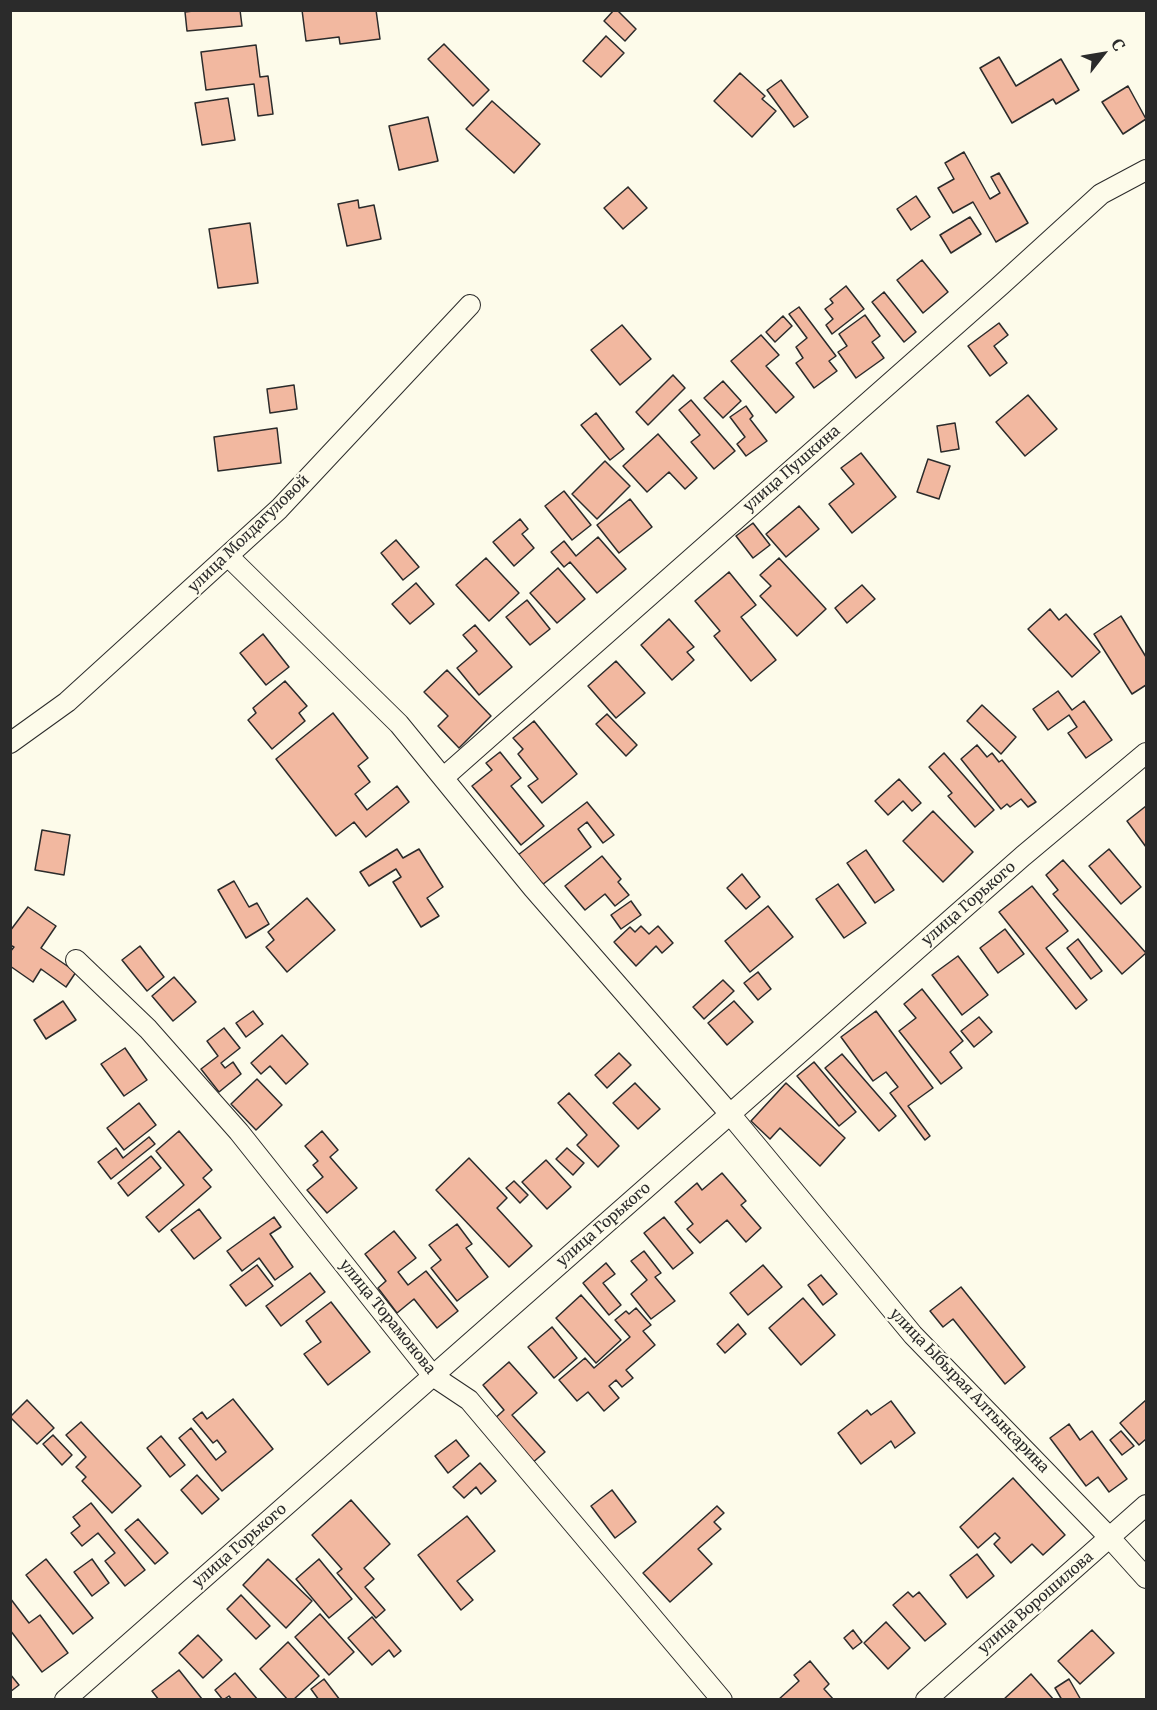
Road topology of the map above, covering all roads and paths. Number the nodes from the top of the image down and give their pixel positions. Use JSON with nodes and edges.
{"nodes":[{"id":1,"x":1146,"y":170,"type":"edge"},
{"id":2,"x":470,"y":305,"type":"dead end"},
{"id":3,"x":228,"y":556,"type":"junction"},
{"id":4,"x":10,"y":743,"type":"edge"},
{"id":5,"x":1146,"y":753,"type":"edge"},
{"id":6,"x":443,"y":778,"type":"junction"},
{"id":7,"x":76,"y":960,"type":"dead end"},
{"id":8,"x":730,"y":1114,"type":"junction"},
{"id":9,"x":433,"y":1376,"type":"junction"},
{"id":10,"x":1146,"y":1505,"type":"edge"},
{"id":11,"x":1110,"y":1538,"type":"junction"},
{"id":12,"x":1146,"y":1578,"type":"edge"},
{"id":13,"x":65,"y":1700,"type":"edge"},
{"id":14,"x":722,"y":1700,"type":"edge"},
{"id":15,"x":926,"y":1700,"type":"edge"}],
"edges":[{"from":1,"to":6,"type":"street","name":"улица Пушкина"},
{"from":2,"to":3,"type":"street","name":"улица Молдагуловой"},
{"from":3,"to":4,"type":"street","name":"улица Молдагуловой"},
{"from":3,"to":6,"type":"street","name":"улица Ыбырая Алтынсарина"},
{"from":5,"to":8,"type":"street","name":"улица Горького"},
{"from":6,"to":8,"type":"street","name":"улица Ыбырая Алтынсарина"},
{"from":7,"to":9,"type":"street","name":"улица Торамонова"},
{"from":8,"to":9,"type":"street","name":"улица Горького"},
{"from":8,"to":11,"type":"street","name":"улица Ыбырая Алтынсарина"},
{"from":9,"to":13,"type":"street","name":"улица Горького"},
{"from":9,"to":14,"type":"street","name":"улица Торамонова"},
{"from":10,"to":11,"type":"street","name":"улица Ворошилова"},
{"from":11,"to":12,"type":"street","name":"улица Ыбырая Алтынсарина"},
{"from":11,"to":15,"type":"street","name":"улица Ворошилова"}]}
